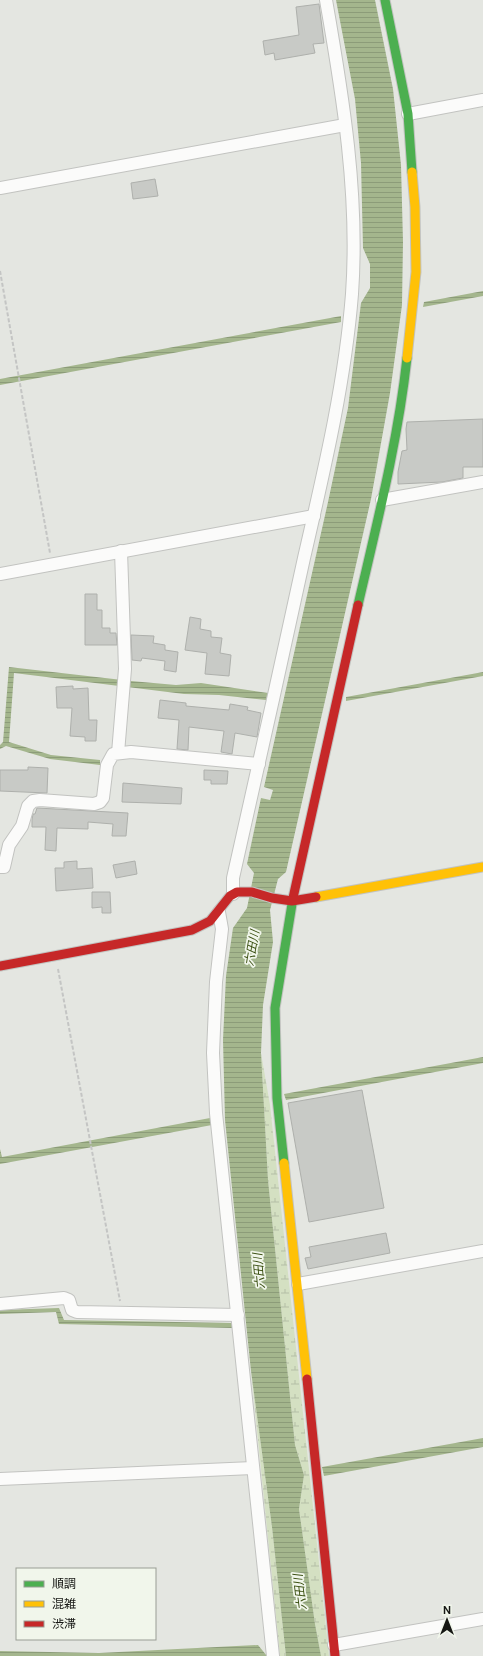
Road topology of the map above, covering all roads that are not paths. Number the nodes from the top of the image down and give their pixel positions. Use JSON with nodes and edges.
{"nodes":[{"id":1,"x":326,"y":0,"type":"edge"},
{"id":2,"x":385,"y":0,"type":"edge"},
{"id":3,"x":483,"y":100,"type":"edge"},
{"id":4,"x":408,"y":114,"type":"junction"},
{"id":5,"x":345,"y":125,"type":"junction"},
{"id":6,"x":0,"y":188,"type":"edge"},
{"id":7,"x":483,"y":482,"type":"edge"},
{"id":8,"x":382,"y":500,"type":"junction"},
{"id":9,"x":314,"y":516,"type":"junction"},
{"id":10,"x":121,"y":551,"type":"junction"},
{"id":11,"x":0,"y":574,"type":"edge"},
{"id":12,"x":118,"y":753,"type":"junction"},
{"id":13,"x":259,"y":764,"type":"junction"},
{"id":14,"x":483,"y":866,"type":"edge"},
{"id":15,"x":0,"y":867,"type":"edge"},
{"id":16,"x":238,"y":893,"type":"junction"},
{"id":17,"x":292,"y":901,"type":"junction"},
{"id":18,"x":219,"y":912,"type":"junction"},
{"id":19,"x":0,"y":966,"type":"edge"},
{"id":20,"x":483,"y":1250,"type":"edge"},
{"id":21,"x":298,"y":1284,"type":"junction"},
{"id":22,"x":0,"y":1304,"type":"edge"},
{"id":23,"x":238,"y":1315,"type":"junction"},
{"id":24,"x":253,"y":1468,"type":"junction"},
{"id":25,"x":0,"y":1480,"type":"edge"},
{"id":26,"x":483,"y":1619,"type":"edge"},
{"id":27,"x":334,"y":1650,"type":"edge"},
{"id":28,"x":273,"y":1656,"type":"edge"}],
"edges":[{"from":1,"to":5,"type":"street"},
{"from":2,"to":4,"type":"street"},
{"from":3,"to":4,"type":"street"},
{"from":4,"to":8,"type":"street"},
{"from":5,"to":6,"type":"street"},
{"from":5,"to":9,"type":"street"},
{"from":7,"to":8,"type":"street"},
{"from":8,"to":17,"type":"street"},
{"from":9,"to":10,"type":"street"},
{"from":9,"to":13,"type":"street"},
{"from":10,"to":11,"type":"street"},
{"from":10,"to":12,"type":"street"},
{"from":12,"to":13,"type":"street"},
{"from":12,"to":15,"type":"street"},
{"from":13,"to":16,"type":"street"},
{"from":14,"to":17,"type":"street"},
{"from":16,"to":17,"type":"street"},
{"from":16,"to":18,"type":"street"},
{"from":17,"to":21,"type":"street"},
{"from":18,"to":19,"type":"street"},
{"from":18,"to":23,"type":"street"},
{"from":20,"to":21,"type":"street"},
{"from":21,"to":27,"type":"street"},
{"from":22,"to":23,"type":"street"},
{"from":23,"to":24,"type":"street"},
{"from":24,"to":25,"type":"street"},
{"from":24,"to":28,"type":"street"},
{"from":26,"to":27,"type":"street"}]}
